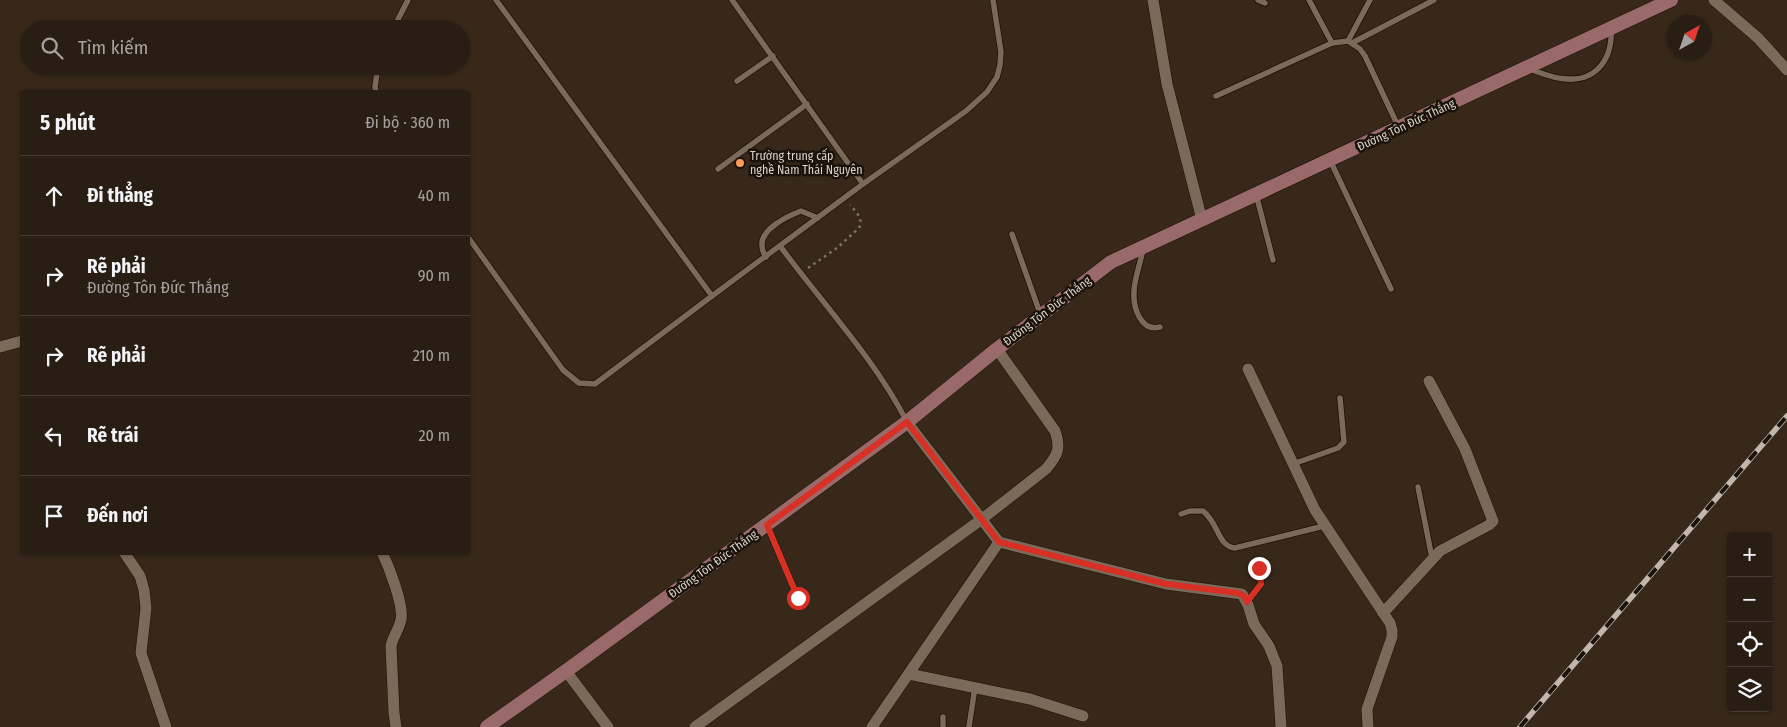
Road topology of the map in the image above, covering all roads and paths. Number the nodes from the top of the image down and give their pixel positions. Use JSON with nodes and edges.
{"nodes":[{"id":1,"x":408,"y":0,"type":"edge"},
{"id":2,"x":496,"y":0,"type":"edge"},
{"id":3,"x":732,"y":0,"type":"edge"},
{"id":4,"x":992,"y":0,"type":"edge"},
{"id":5,"x":1153,"y":0,"type":"edge"},
{"id":6,"x":1258,"y":0,"type":"edge"},
{"id":7,"x":1309,"y":0,"type":"edge"},
{"id":8,"x":1370,"y":0,"type":"edge"},
{"id":9,"x":1434,"y":0,"type":"edge"},
{"id":10,"x":1672,"y":0,"type":"edge"},
{"id":11,"x":1714,"y":0,"type":"edge"},
{"id":12,"x":1265,"y":3,"type":"dead end"},
{"id":13,"x":398,"y":20,"type":"edge"},
{"id":14,"x":1611,"y":28,"type":"junction"},
{"id":15,"x":1350,"y":42,"type":"junction"},
{"id":16,"x":1332,"y":43,"type":"junction"},
{"id":17,"x":773,"y":56,"type":"junction"},
{"id":18,"x":1526,"y":68,"type":"junction"},
{"id":19,"x":1787,"y":70,"type":"edge"},
{"id":20,"x":377,"y":75,"type":"edge"},
{"id":21,"x":736,"y":81,"type":"dead end"},
{"id":22,"x":376,"y":90,"type":"edge"},
{"id":23,"x":1216,"y":96,"type":"dead end"},
{"id":24,"x":807,"y":104,"type":"junction"},
{"id":25,"x":1399,"y":128,"type":"junction"},
{"id":26,"x":1330,"y":160,"type":"junction"},
{"id":27,"x":718,"y":169,"type":"dead end"},
{"id":28,"x":863,"y":184,"type":"junction"},
{"id":29,"x":1256,"y":194,"type":"junction"},
{"id":30,"x":845,"y":198,"type":"junction"},
{"id":31,"x":818,"y":218,"type":"junction"},
{"id":32,"x":1202,"y":220,"type":"junction"},
{"id":33,"x":1012,"y":234,"type":"dead end"},
{"id":34,"x":470,"y":240,"type":"edge"},
{"id":35,"x":780,"y":246,"type":"junction"},
{"id":36,"x":1144,"y":247,"type":"junction"},
{"id":37,"x":766,"y":257,"type":"junction"},
{"id":38,"x":1273,"y":260,"type":"dead end"},
{"id":39,"x":801,"y":273,"type":"junction"},
{"id":40,"x":1391,"y":289,"type":"dead end"},
{"id":41,"x":712,"y":296,"type":"junction"},
{"id":42,"x":1041,"y":316,"type":"junction"},
{"id":43,"x":1160,"y":328,"type":"dead end"},
{"id":44,"x":20,"y":342,"type":"edge"},
{"id":45,"x":0,"y":347,"type":"edge"},
{"id":46,"x":997,"y":349,"type":"junction"},
{"id":47,"x":1248,"y":369,"type":"dead end"},
{"id":48,"x":1428,"y":380,"type":"dead end"},
{"id":49,"x":1340,"y":398,"type":"dead end"},
{"id":50,"x":907,"y":422,"type":"junction"},
{"id":51,"x":1293,"y":464,"type":"junction"},
{"id":52,"x":1418,"y":487,"type":"dead end"},
{"id":53,"x":1181,"y":514,"type":"dead end"},
{"id":54,"x":982,"y":519,"type":"junction"},
{"id":55,"x":767,"y":525,"type":"junction"},
{"id":56,"x":1324,"y":526,"type":"junction"},
{"id":57,"x":999,"y":542,"type":"junction"},
{"id":58,"x":126,"y":555,"type":"edge"},
{"id":59,"x":383,"y":555,"type":"edge"},
{"id":60,"x":1432,"y":558,"type":"junction"},
{"id":61,"x":1259,"y":568,"type":"dead end"},
{"id":62,"x":798,"y":598,"type":"dead end"},
{"id":63,"x":1247,"y":602,"type":"junction"},
{"id":64,"x":1383,"y":613,"type":"junction"},
{"id":65,"x":566,"y":671,"type":"junction"},
{"id":66,"x":909,"y":674,"type":"junction"},
{"id":67,"x":974,"y":687,"type":"junction"},
{"id":68,"x":1083,"y":716,"type":"dead end"},
{"id":69,"x":943,"y":717,"type":"dead end"},
{"id":70,"x":166,"y":727,"type":"edge"},
{"id":71,"x":396,"y":727,"type":"edge"},
{"id":72,"x":487,"y":727,"type":"edge"},
{"id":73,"x":608,"y":727,"type":"edge"},
{"id":74,"x":695,"y":727,"type":"edge"},
{"id":75,"x":872,"y":727,"type":"edge"},
{"id":76,"x":944,"y":727,"type":"edge"},
{"id":77,"x":969,"y":727,"type":"edge"},
{"id":78,"x":1281,"y":727,"type":"edge"},
{"id":79,"x":1368,"y":727,"type":"edge"}],
"edges":[{"from":1,"to":13,"type":"lane"},
{"from":2,"to":41,"type":"lane"},
{"from":3,"to":17,"type":"lane"},
{"from":4,"to":28,"type":"lane"},
{"from":5,"to":32,"type":"street"},
{"from":6,"to":12,"type":"lane"},
{"from":7,"to":16,"type":"lane"},
{"from":8,"to":15,"type":"lane"},
{"from":9,"to":15,"type":"lane"},
{"from":10,"to":14,"type":"main road","name":"Đường Tôn Đức Thắng"},
{"from":11,"to":19,"type":"street"},
{"from":14,"to":18,"type":"main road","name":"Đường Tôn Đức Thắng"},
{"from":14,"to":18,"type":"lane"},
{"from":15,"to":16,"type":"lane"},
{"from":15,"to":25,"type":"lane"},
{"from":16,"to":23,"type":"lane"},
{"from":17,"to":21,"type":"lane"},
{"from":17,"to":24,"type":"lane"},
{"from":18,"to":25,"type":"main road","name":"Đường Tôn Đức Thắng"},
{"from":20,"to":22,"type":"lane"},
{"from":24,"to":27,"type":"lane"},
{"from":24,"to":28,"type":"lane"},
{"from":25,"to":26,"type":"main road","name":"Đường Tôn Đức Thắng"},
{"from":26,"to":29,"type":"main road","name":"Đường Tôn Đức Thắng"},
{"from":26,"to":40,"type":"lane"},
{"from":28,"to":30,"type":"lane"},
{"from":29,"to":32,"type":"main road","name":"Đường Tôn Đức Thắng"},
{"from":29,"to":38,"type":"lane"},
{"from":30,"to":31,"type":"lane"},
{"from":30,"to":39,"type":"path"},
{"from":31,"to":35,"type":"lane"},
{"from":31,"to":37,"type":"lane"},
{"from":32,"to":36,"type":"main road","name":"Đường Tôn Đức Thắng"},
{"from":33,"to":42,"type":"lane"},
{"from":34,"to":41,"type":"lane"},
{"from":35,"to":37,"type":"lane"},
{"from":35,"to":39,"type":"lane"},
{"from":36,"to":42,"type":"main road","name":"Đường Tôn Đức Thắng"},
{"from":36,"to":43,"type":"lane"},
{"from":37,"to":41,"type":"lane"},
{"from":39,"to":50,"type":"lane"},
{"from":42,"to":46,"type":"main road","name":"Đường Tôn Đức Thắng"},
{"from":44,"to":45,"type":"street"},
{"from":46,"to":50,"type":"main road","name":"Đường Tôn Đức Thắng"},
{"from":46,"to":54,"type":"street"},
{"from":47,"to":51,"type":"street"},
{"from":48,"to":60,"type":"street"},
{"from":49,"to":51,"type":"lane"},
{"from":50,"to":54,"type":"street"},
{"from":50,"to":55,"type":"main road","name":"Đường Tôn Đức Thắng"},
{"from":51,"to":56,"type":"street"},
{"from":52,"to":60,"type":"lane"},
{"from":53,"to":56,"type":"lane"},
{"from":54,"to":57,"type":"street"},
{"from":54,"to":74,"type":"street"},
{"from":55,"to":62,"type":"lane"},
{"from":55,"to":65,"type":"main road","name":"Đường Tôn Đức Thắng"},
{"from":56,"to":64,"type":"street"},
{"from":57,"to":63,"type":"street"},
{"from":57,"to":66,"type":"street"},
{"from":58,"to":70,"type":"street"},
{"from":59,"to":71,"type":"street"},
{"from":60,"to":64,"type":"street"},
{"from":61,"to":63,"type":"lane"},
{"from":63,"to":78,"type":"street"},
{"from":64,"to":79,"type":"street"},
{"from":65,"to":72,"type":"main road","name":"Đường Tôn Đức Thắng"},
{"from":65,"to":73,"type":"street"},
{"from":66,"to":67,"type":"street"},
{"from":66,"to":75,"type":"street"},
{"from":67,"to":68,"type":"street"},
{"from":67,"to":77,"type":"lane"},
{"from":69,"to":76,"type":"lane"}]}
